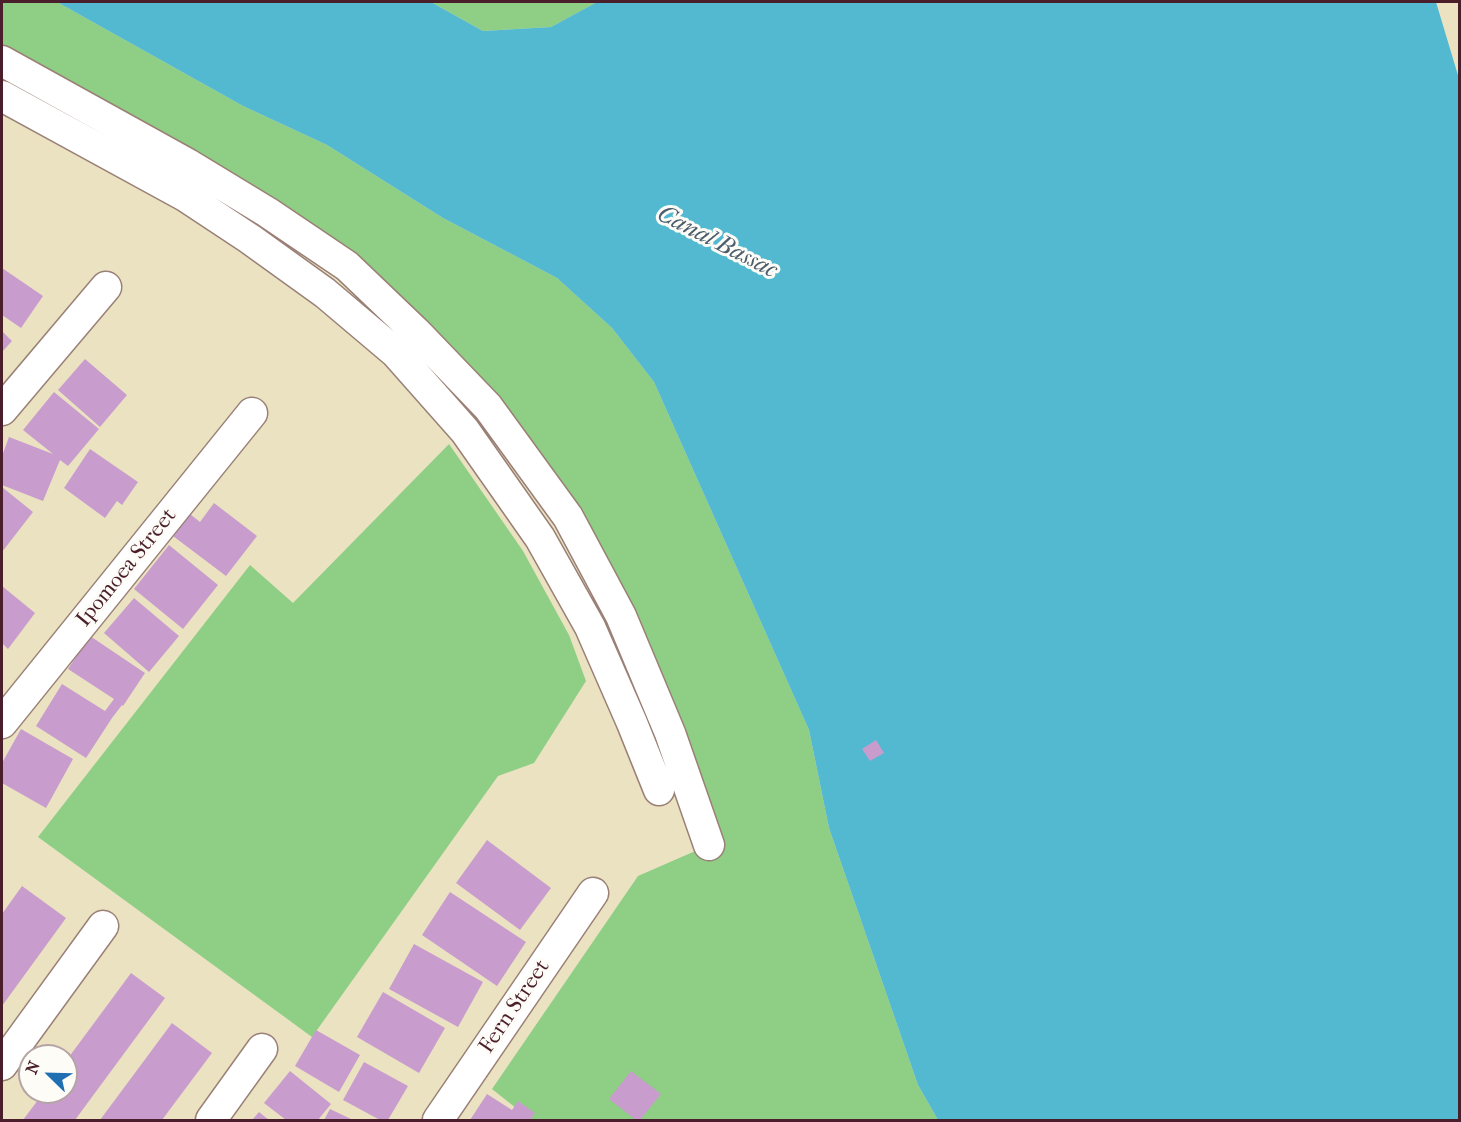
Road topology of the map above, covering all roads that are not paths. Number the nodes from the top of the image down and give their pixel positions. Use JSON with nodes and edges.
{"nodes":[{"id":1,"x":2,"y":61,"type":"edge"},
{"id":2,"x":2,"y":96,"type":"edge"},
{"id":3,"x":105,"y":287,"type":"dead end"},
{"id":4,"x":2,"y":410,"type":"edge"},
{"id":5,"x":252,"y":413,"type":"dead end"},
{"id":6,"x":2,"y":723,"type":"edge"},
{"id":7,"x":659,"y":790,"type":"dead end"},
{"id":8,"x":709,"y":845,"type":"dead end"},
{"id":9,"x":593,"y":893,"type":"dead end"},
{"id":10,"x":103,"y":927,"type":"dead end"},
{"id":11,"x":262,"y":1049,"type":"dead end"},
{"id":12,"x":2,"y":1065,"type":"edge"},
{"id":13,"x":211,"y":1120,"type":"edge"},
{"id":14,"x":438,"y":1120,"type":"edge"}],
"edges":[{"from":1,"to":8,"type":"street"},
{"from":2,"to":7,"type":"street"},
{"from":3,"to":4,"type":"street"},
{"from":5,"to":6,"type":"street","name":"Ipomoea Street"},
{"from":9,"to":14,"type":"street","name":"Fern Street"},
{"from":10,"to":12,"type":"street"},
{"from":11,"to":13,"type":"street"}]}
